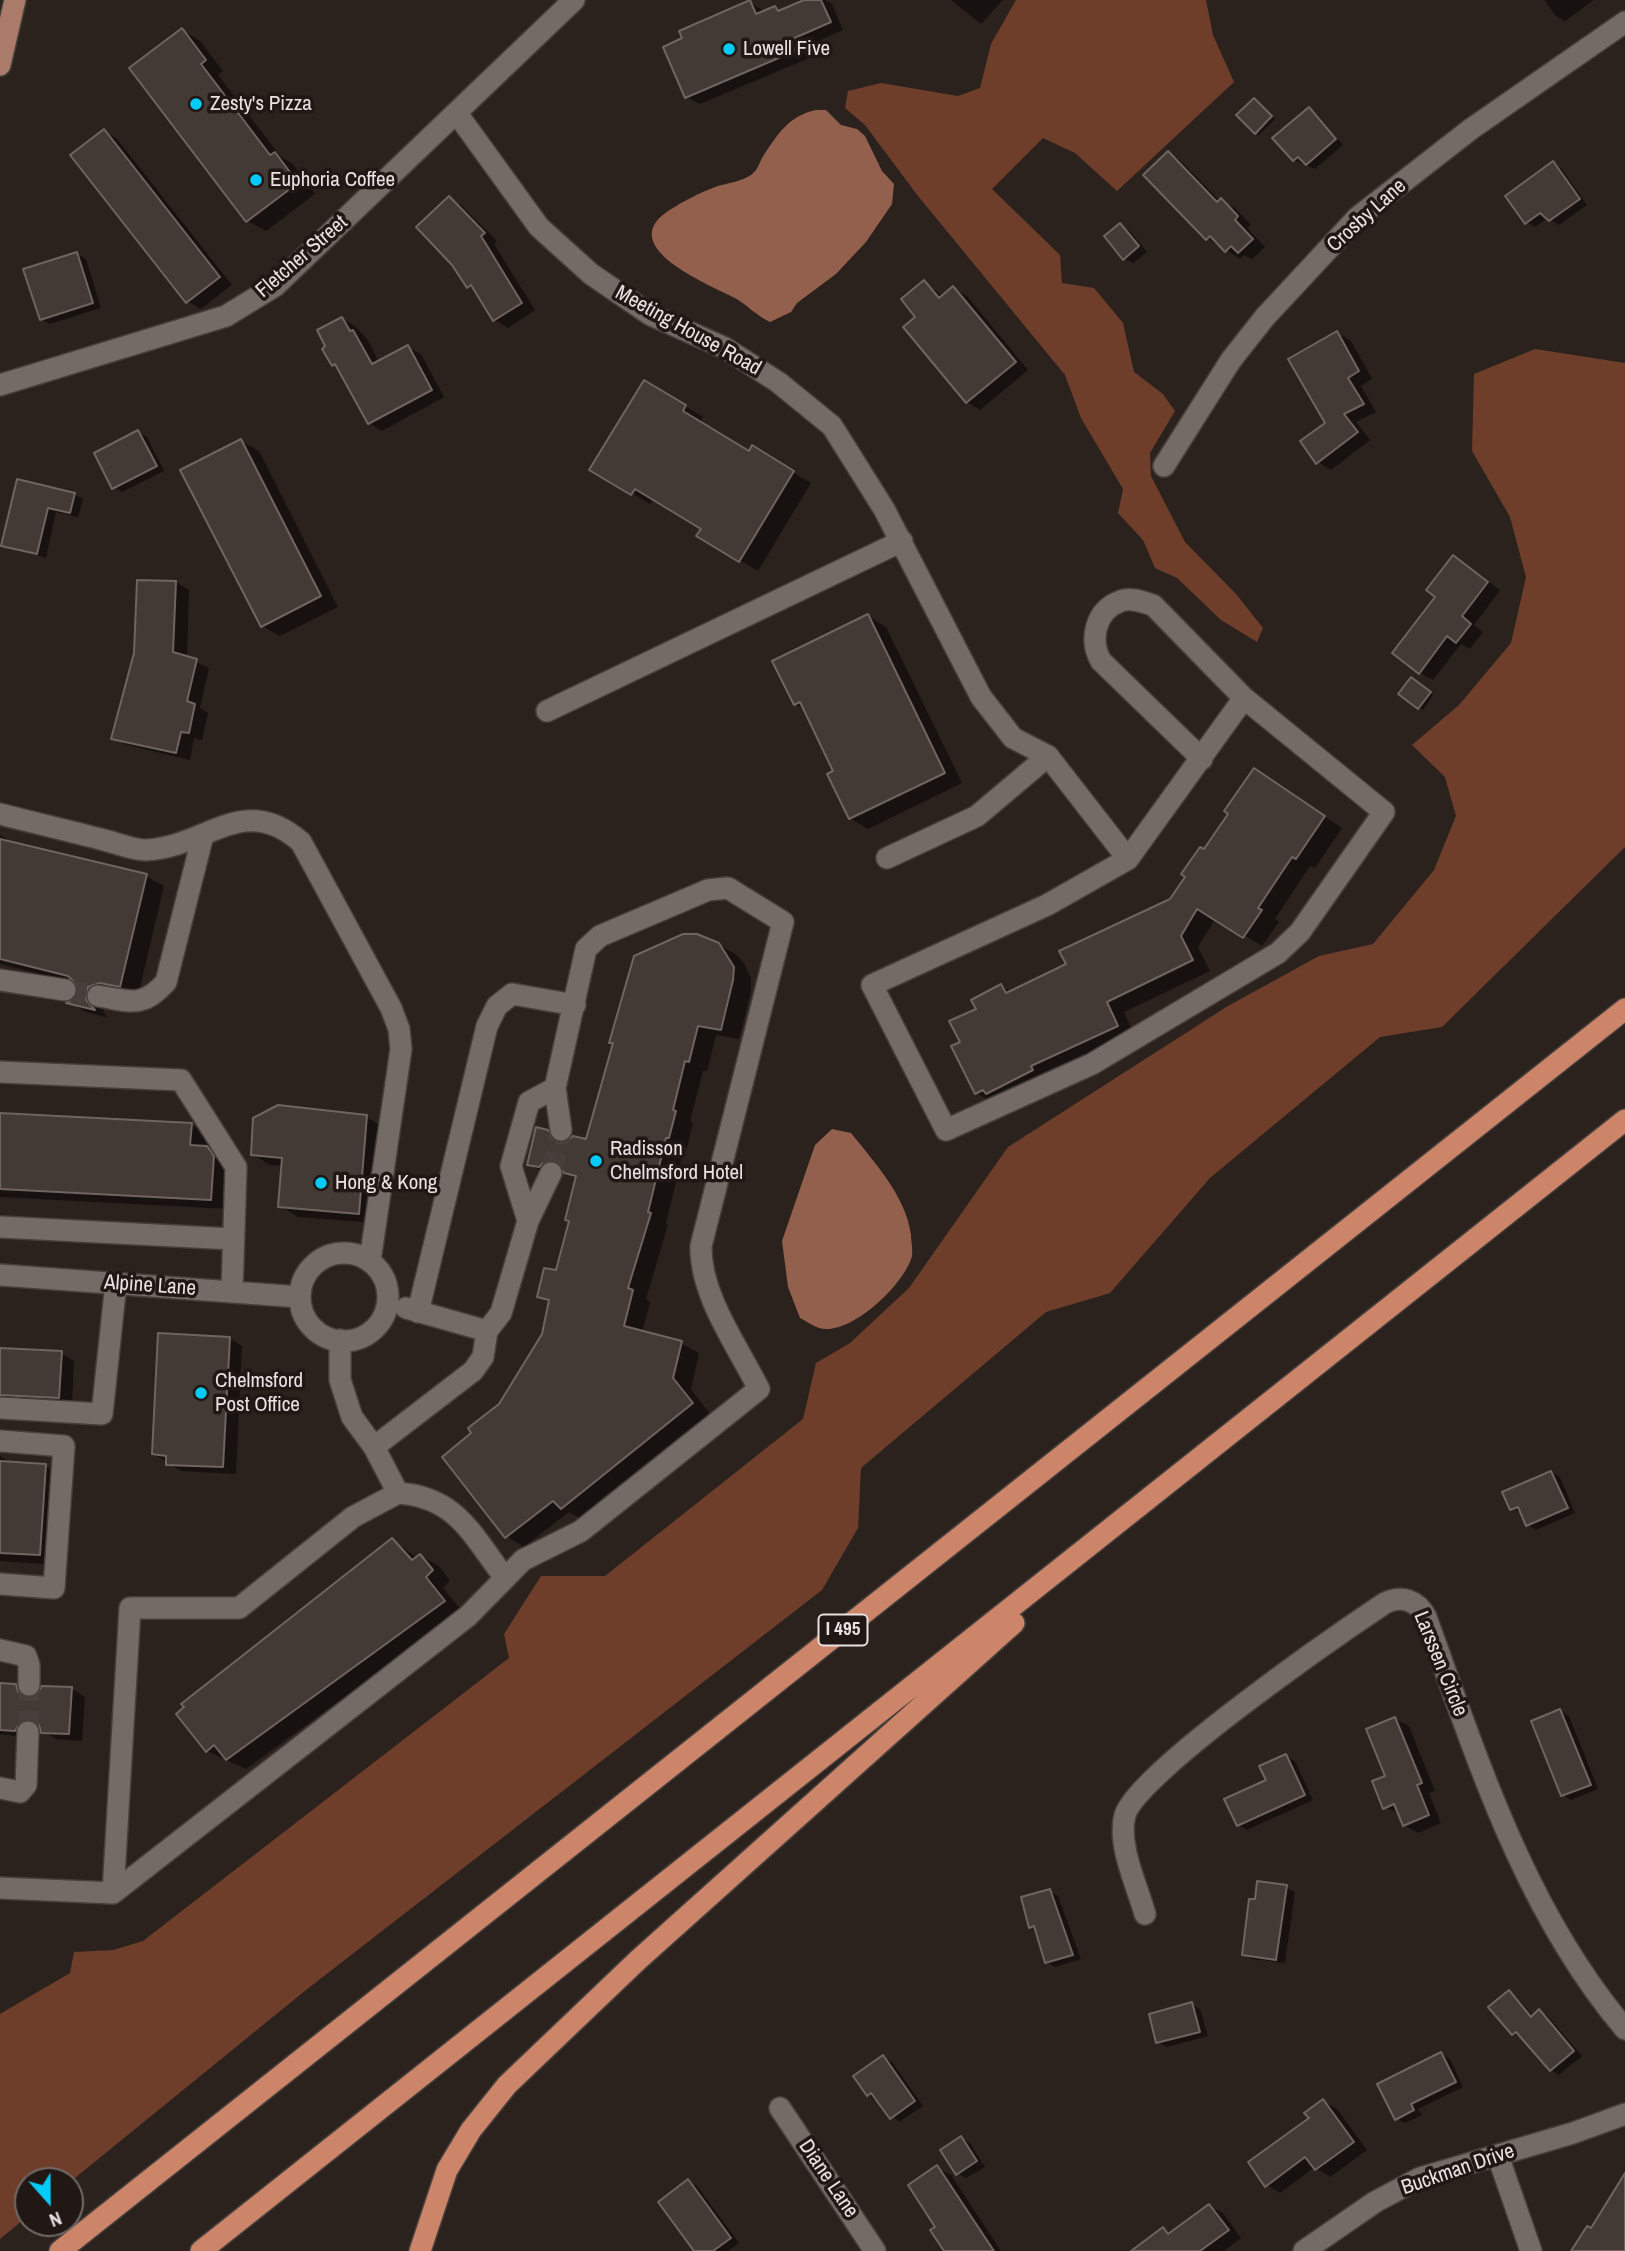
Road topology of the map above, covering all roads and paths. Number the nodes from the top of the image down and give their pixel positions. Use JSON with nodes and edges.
{"nodes":[{"id":1,"x":15,"y":0,"type":"edge"},
{"id":2,"x":574,"y":0,"type":"edge"},
{"id":3,"x":1625,"y":22,"type":"edge"},
{"id":4,"x":0,"y":65,"type":"edge"},
{"id":5,"x":458,"y":115,"type":"junction"},
{"id":6,"x":0,"y":385,"type":"edge"},
{"id":7,"x":1164,"y":466,"type":"dead end"},
{"id":8,"x":902,"y":541,"type":"junction"},
{"id":9,"x":1244,"y":698,"type":"junction"},
{"id":10,"x":547,"y":711,"type":"dead end"},
{"id":11,"x":1048,"y":756,"type":"junction"},
{"id":12,"x":1202,"y":759,"type":"junction"},
{"id":13,"x":0,"y":814,"type":"edge"},
{"id":14,"x":203,"y":835,"type":"junction"},
{"id":15,"x":887,"y":858,"type":"dead end"},
{"id":16,"x":1128,"y":859,"type":"junction"},
{"id":17,"x":0,"y":980,"type":"edge"},
{"id":18,"x":65,"y":990,"type":"tunnel mouth"},
{"id":19,"x":98,"y":996,"type":"tunnel mouth"},
{"id":20,"x":575,"y":1005,"type":"junction"},
{"id":21,"x":1625,"y":1009,"type":"edge"},
{"id":22,"x":0,"y":1072,"type":"edge"},
{"id":23,"x":555,"y":1088,"type":"junction"},
{"id":24,"x":1625,"y":1120,"type":"edge"},
{"id":25,"x":561,"y":1130,"type":"tunnel mouth"},
{"id":26,"x":551,"y":1173,"type":"tunnel mouth"},
{"id":27,"x":528,"y":1221,"type":"junction"},
{"id":28,"x":0,"y":1227,"type":"edge"},
{"id":29,"x":233,"y":1239,"type":"junction"},
{"id":30,"x":370,"y":1261,"type":"junction"},
{"id":31,"x":0,"y":1275,"type":"edge"},
{"id":32,"x":116,"y":1283,"type":"junction"},
{"id":33,"x":232,"y":1292,"type":"junction"},
{"id":34,"x":300,"y":1297,"type":"junction"},
{"id":35,"x":388,"y":1303,"type":"junction"},
{"id":36,"x":418,"y":1312,"type":"junction"},
{"id":37,"x":487,"y":1331,"type":"junction"},
{"id":38,"x":340,"y":1340,"type":"junction"},
{"id":39,"x":0,"y":1408,"type":"edge"},
{"id":40,"x":0,"y":1441,"type":"edge"},
{"id":41,"x":373,"y":1447,"type":"junction"},
{"id":42,"x":1207,"y":1453,"type":"junction"},
{"id":43,"x":398,"y":1493,"type":"junction"},
{"id":44,"x":505,"y":1578,"type":"junction"},
{"id":45,"x":0,"y":1584,"type":"edge"},
{"id":46,"x":0,"y":1650,"type":"edge"},
{"id":47,"x":29,"y":1685,"type":"tunnel mouth"},
{"id":48,"x":28,"y":1732,"type":"tunnel mouth"},
{"id":49,"x":0,"y":1788,"type":"edge"},
{"id":50,"x":0,"y":1888,"type":"edge"},
{"id":51,"x":113,"y":1893,"type":"junction"},
{"id":52,"x":1145,"y":1914,"type":"dead end"},
{"id":53,"x":1625,"y":2029,"type":"edge"},
{"id":54,"x":780,"y":2108,"type":"dead end"},
{"id":55,"x":1625,"y":2114,"type":"edge"},
{"id":56,"x":1498,"y":2156,"type":"junction"},
{"id":57,"x":60,"y":2251,"type":"edge"},
{"id":58,"x":201,"y":2251,"type":"edge"},
{"id":59,"x":420,"y":2251,"type":"edge"},
{"id":60,"x":875,"y":2251,"type":"edge"},
{"id":61,"x":1304,"y":2251,"type":"edge"},
{"id":62,"x":1531,"y":2251,"type":"edge"}],
"edges":[{"from":1,"to":4,"type":"main road"},
{"from":2,"to":5,"type":"street","name":"Fletcher Street"},
{"from":3,"to":7,"type":"street","name":"Crosby Lane"},
{"from":5,"to":6,"type":"street","name":"Fletcher Street"},
{"from":5,"to":8,"type":"street","name":"Meeting House Road"},
{"from":8,"to":10,"type":"street"},
{"from":8,"to":11,"type":"street","name":"Meeting House Road"},
{"from":9,"to":12,"type":"street"},
{"from":9,"to":12,"type":"street"},
{"from":9,"to":16,"type":"street"},
{"from":11,"to":15,"type":"street"},
{"from":11,"to":16,"type":"street"},
{"from":12,"to":16,"type":"street"},
{"from":13,"to":14,"type":"street"},
{"from":14,"to":19,"type":"street"},
{"from":14,"to":30,"type":"street"},
{"from":17,"to":18,"type":"street"},
{"from":20,"to":23,"type":"street"},
{"from":20,"to":36,"type":"street"},
{"from":20,"to":44,"type":"street"},
{"from":21,"to":57,"type":"highway","number":"I 495"},
{"from":22,"to":29,"type":"street"},
{"from":23,"to":25,"type":"street"},
{"from":23,"to":27,"type":"street"},
{"from":24,"to":42,"type":"highway"},
{"from":26,"to":27,"type":"street"},
{"from":27,"to":37,"type":"street"},
{"from":28,"to":29,"type":"street"},
{"from":29,"to":33,"type":"street"},
{"from":30,"to":34,"type":"street"},
{"from":30,"to":35,"type":"street"},
{"from":31,"to":32,"type":"street","name":"Alpine Lane"},
{"from":32,"to":33,"type":"street","name":"Alpine Lane"},
{"from":32,"to":39,"type":"street"},
{"from":33,"to":34,"type":"street","name":"Alpine Lane"},
{"from":34,"to":38,"type":"street"},
{"from":35,"to":36,"type":"street"},
{"from":35,"to":38,"type":"street"},
{"from":36,"to":37,"type":"street"},
{"from":37,"to":41,"type":"street"},
{"from":38,"to":41,"type":"street"},
{"from":40,"to":45,"type":"street"},
{"from":41,"to":43,"type":"street"},
{"from":42,"to":58,"type":"highway"},
{"from":42,"to":59,"type":"highway"},
{"from":43,"to":44,"type":"street"},
{"from":43,"to":51,"type":"street"},
{"from":44,"to":51,"type":"street"},
{"from":46,"to":47,"type":"street"},
{"from":48,"to":49,"type":"street"},
{"from":50,"to":51,"type":"street"},
{"from":52,"to":53,"type":"street","name":"Larssen Circle"},
{"from":54,"to":60,"type":"street","name":"Diane Lane"},
{"from":55,"to":56,"type":"street","name":"Buckman Drive"},
{"from":56,"to":61,"type":"street","name":"Buckman Drive"},
{"from":56,"to":62,"type":"street"}]}
